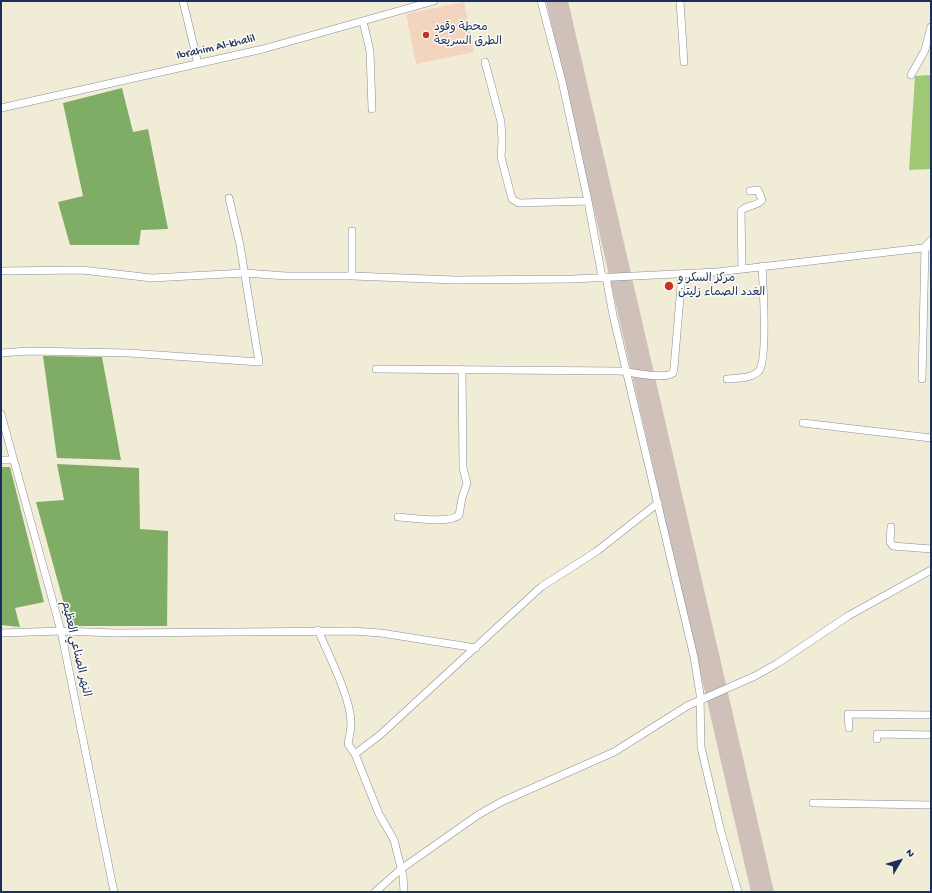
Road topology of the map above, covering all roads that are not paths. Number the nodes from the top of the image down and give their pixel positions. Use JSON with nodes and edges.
{"nodes":[{"id":1,"x":183,"y":1,"type":"edge"},
{"id":2,"x":434,"y":1,"type":"edge"},
{"id":3,"x":541,"y":1,"type":"edge"},
{"id":4,"x":680,"y":1,"type":"edge"},
{"id":5,"x":363,"y":21,"type":"junction"},
{"id":6,"x":931,"y":27,"type":"edge"},
{"id":7,"x":485,"y":62,"type":"dead end"},
{"id":8,"x":684,"y":62,"type":"dead end"},
{"id":9,"x":198,"y":64,"type":"junction"},
{"id":10,"x":911,"y":75,"type":"dead end"},
{"id":11,"x":1,"y":108,"type":"edge"},
{"id":12,"x":372,"y":109,"type":"dead end"},
{"id":13,"x":750,"y":190,"type":"dead end"},
{"id":14,"x":229,"y":198,"type":"dead end"},
{"id":15,"x":588,"y":201,"type":"junction"},
{"id":16,"x":352,"y":231,"type":"dead end"},
{"id":17,"x":931,"y":240,"type":"edge"},
{"id":18,"x":928,"y":247,"type":"edge"},
{"id":19,"x":762,"y":266,"type":"junction"},
{"id":20,"x":742,"y":269,"type":"junction"},
{"id":21,"x":1,"y":271,"type":"edge"},
{"id":22,"x":245,"y":273,"type":"junction"},
{"id":23,"x":682,"y":274,"type":"junction"},
{"id":24,"x":352,"y":276,"type":"junction"},
{"id":25,"x":604,"y":277,"type":"junction"},
{"id":26,"x":1,"y":353,"type":"edge"},
{"id":27,"x":376,"y":369,"type":"dead end"},
{"id":28,"x":462,"y":369,"type":"junction"},
{"id":29,"x":627,"y":372,"type":"junction"},
{"id":30,"x":726,"y":379,"type":"dead end"},
{"id":31,"x":922,"y":379,"type":"dead end"},
{"id":32,"x":1,"y":414,"type":"edge"},
{"id":33,"x":803,"y":423,"type":"dead end"},
{"id":34,"x":931,"y":438,"type":"edge"},
{"id":35,"x":1,"y":460,"type":"edge"},
{"id":36,"x":14,"y":460,"type":"junction"},
{"id":37,"x":658,"y":503,"type":"junction"},
{"id":38,"x":398,"y":517,"type":"dead end"},
{"id":39,"x":891,"y":527,"type":"dead end"},
{"id":40,"x":931,"y":550,"type":"edge"},
{"id":41,"x":931,"y":570,"type":"edge"},
{"id":42,"x":318,"y":630,"type":"junction"},
{"id":43,"x":61,"y":631,"type":"junction"},
{"id":44,"x":1,"y":633,"type":"edge"},
{"id":45,"x":476,"y":648,"type":"junction"},
{"id":46,"x":700,"y":700,"type":"junction"},
{"id":47,"x":931,"y":715,"type":"edge"},
{"id":48,"x":849,"y":728,"type":"dead end"},
{"id":49,"x":931,"y":735,"type":"edge"},
{"id":50,"x":877,"y":739,"type":"dead end"},
{"id":51,"x":355,"y":754,"type":"junction"},
{"id":52,"x":813,"y":804,"type":"dead end"},
{"id":53,"x":931,"y":805,"type":"edge"},
{"id":54,"x":401,"y":869,"type":"junction"},
{"id":55,"x":114,"y":892,"type":"edge"},
{"id":56,"x":375,"y":892,"type":"edge"},
{"id":57,"x":404,"y":892,"type":"edge"},
{"id":58,"x":738,"y":892,"type":"edge"}],
"edges":[{"from":1,"to":9,"type":"street"},
{"from":2,"to":5,"type":"street","name":"Ibrahim Al-khalil"},
{"from":3,"to":15,"type":"street"},
{"from":4,"to":8,"type":"street"},
{"from":5,"to":9,"type":"street","name":"Ibrahim Al-khalil"},
{"from":5,"to":12,"type":"street"},
{"from":6,"to":10,"type":"street"},
{"from":7,"to":15,"type":"street"},
{"from":9,"to":11,"type":"street","name":"Ibrahim Al-khalil"},
{"from":13,"to":20,"type":"street"},
{"from":14,"to":22,"type":"street"},
{"from":15,"to":25,"type":"street"},
{"from":16,"to":24,"type":"street"},
{"from":17,"to":18,"type":"street"},
{"from":18,"to":19,"type":"street"},
{"from":18,"to":31,"type":"street"},
{"from":19,"to":20,"type":"street"},
{"from":19,"to":30,"type":"street"},
{"from":20,"to":23,"type":"street"},
{"from":21,"to":22,"type":"street"},
{"from":22,"to":24,"type":"street"},
{"from":22,"to":26,"type":"street"},
{"from":23,"to":25,"type":"street"},
{"from":23,"to":29,"type":"street"},
{"from":24,"to":25,"type":"street"},
{"from":25,"to":29,"type":"street"},
{"from":27,"to":28,"type":"street"},
{"from":28,"to":29,"type":"street"},
{"from":28,"to":38,"type":"street"},
{"from":29,"to":37,"type":"street"},
{"from":32,"to":36,"type":"street","name":"النهر الصناعي العظيم"},
{"from":33,"to":34,"type":"street"},
{"from":35,"to":36,"type":"street"},
{"from":36,"to":43,"type":"street","name":"النهر الصناعي العظيم"},
{"from":37,"to":45,"type":"street"},
{"from":37,"to":46,"type":"street"},
{"from":39,"to":40,"type":"street"},
{"from":41,"to":46,"type":"street"},
{"from":42,"to":43,"type":"street"},
{"from":42,"to":45,"type":"street"},
{"from":42,"to":51,"type":"street"},
{"from":43,"to":44,"type":"street"},
{"from":43,"to":55,"type":"street","name":"النهر الصناعي العظيم"},
{"from":45,"to":51,"type":"street"},
{"from":46,"to":54,"type":"street"},
{"from":46,"to":58,"type":"street"},
{"from":47,"to":48,"type":"street"},
{"from":49,"to":50,"type":"street"},
{"from":51,"to":54,"type":"street"},
{"from":52,"to":53,"type":"street"},
{"from":54,"to":56,"type":"street"},
{"from":54,"to":57,"type":"street"}]}
